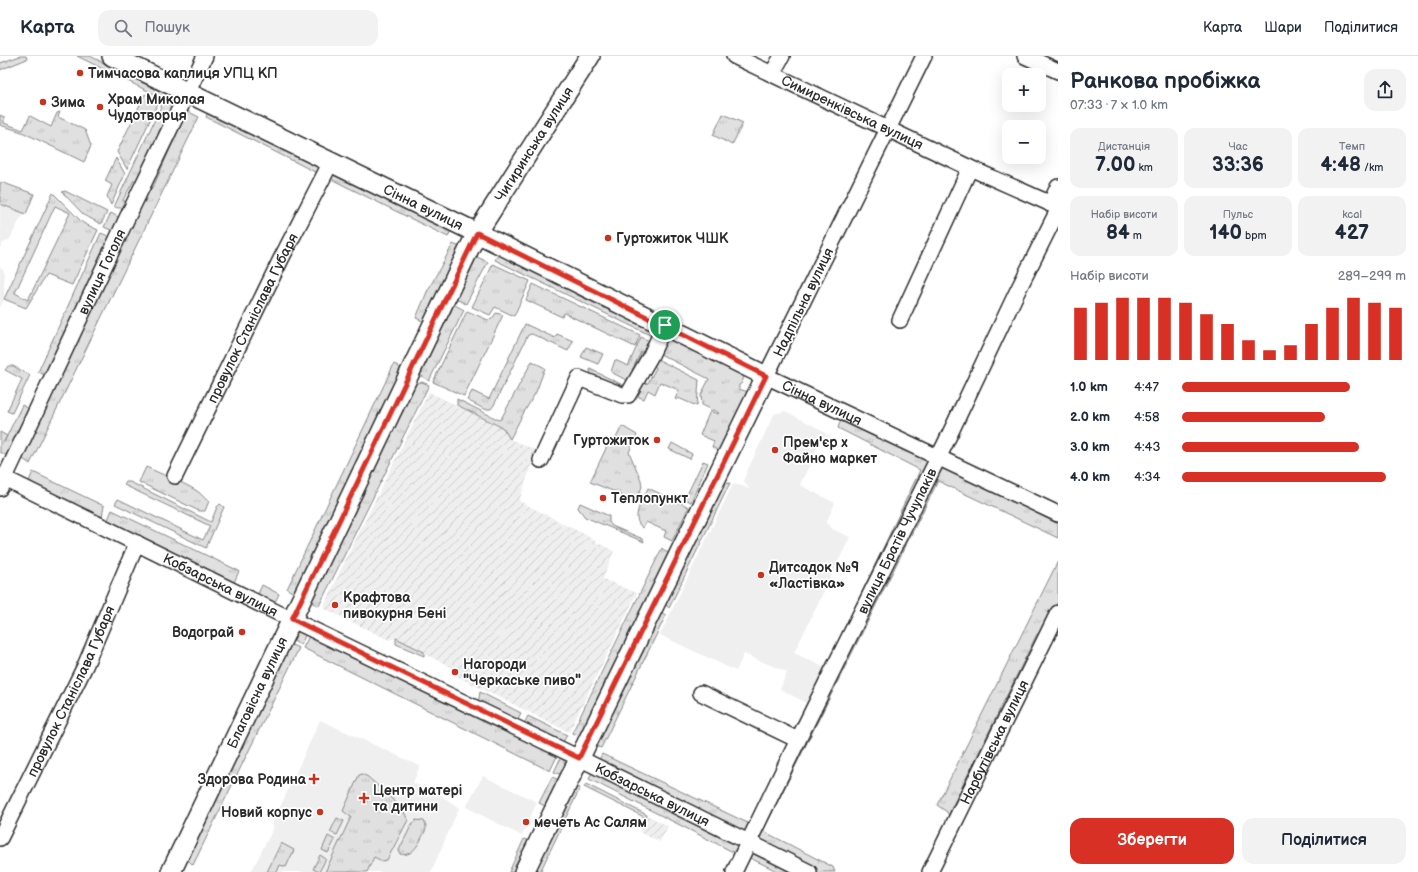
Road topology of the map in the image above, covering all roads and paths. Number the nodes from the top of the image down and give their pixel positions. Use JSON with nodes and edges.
{"nodes":[{"id":1,"x":112,"y":56,"type":"edge"},
{"id":2,"x":205,"y":56,"type":"edge"},
{"id":3,"x":590,"y":56,"type":"edge"},
{"id":4,"x":734,"y":56,"type":"edge"},
{"id":5,"x":782,"y":56,"type":"edge"},
{"id":6,"x":924,"y":56,"type":"edge"},
{"id":7,"x":1025,"y":56,"type":"edge"},
{"id":8,"x":1058,"y":71,"type":"edge"},
{"id":9,"x":772,"y":74,"type":"junction"},
{"id":10,"x":188,"y":92,"type":"junction"},
{"id":11,"x":888,"y":128,"type":"junction"},
{"id":12,"x":331,"y":162,"type":"junction"},
{"id":13,"x":970,"y":168,"type":"junction"},
{"id":14,"x":1058,"y":187,"type":"edge"},
{"id":15,"x":1055,"y":207,"type":"edge"},
{"id":16,"x":477,"y":233,"type":"junction"},
{"id":17,"x":900,"y":320,"type":"dead end"},
{"id":18,"x":665,"y":325,"type":"junction"},
{"id":19,"x":766,"y":376,"type":"junction"},
{"id":20,"x":938,"y":457,"type":"junction"},
{"id":21,"x":541,"y":460,"type":"dead end"},
{"id":22,"x":175,"y":476,"type":"dead end"},
{"id":23,"x":2,"y":481,"type":"edge"},
{"id":24,"x":1058,"y":514,"type":"edge"},
{"id":25,"x":137,"y":542,"type":"junction"},
{"id":26,"x":1058,"y":613,"type":"edge"},
{"id":27,"x":292,"y":619,"type":"junction"},
{"id":28,"x":701,"y":693,"type":"dead end"},
{"id":29,"x":798,"y":740,"type":"junction"},
{"id":30,"x":579,"y":758,"type":"junction"},
{"id":31,"x":0,"y":838,"type":"edge"},
{"id":32,"x":749,"y":843,"type":"junction"},
{"id":33,"x":171,"y":872,"type":"edge"},
{"id":34,"x":524,"y":872,"type":"edge"},
{"id":35,"x":734,"y":872,"type":"edge"},
{"id":36,"x":809,"y":872,"type":"edge"},
{"id":37,"x":930,"y":872,"type":"edge"}],
"edges":[{"from":1,"to":10,"type":"main road","name":"Сінна вулиця"},
{"from":2,"to":10,"type":"street","name":"вулиця Гоголя"},
{"from":3,"to":16,"type":"main road","name":"Чигиринська вулиця"},
{"from":4,"to":9,"type":"street","name":"Симиренківська вулиця"},
{"from":5,"to":9,"type":"street"},
{"from":6,"to":11,"type":"street","name":"Надпільна вулиця"},
{"from":7,"to":8,"type":"street"},
{"from":9,"to":11,"type":"street","name":"Симиренківська вулиця"},
{"from":10,"to":12,"type":"main road","name":"Сінна вулиця"},
{"from":10,"to":23,"type":"street","name":"вулиця Гоголя"},
{"from":11,"to":13,"type":"street","name":"Симиренківська вулиця"},
{"from":11,"to":19,"type":"street","name":"Надпільна вулиця"},
{"from":12,"to":16,"type":"main road","name":"Сінна вулиця"},
{"from":12,"to":22,"type":"street","name":"провулок Станіслава Губаря"},
{"from":13,"to":15,"type":"street","name":"Симиренківська вулиця"},
{"from":13,"to":17,"type":"street"},
{"from":14,"to":15,"type":"street","name":"вулиця Братів Чучупаків"},
{"from":15,"to":20,"type":"street","name":"вулиця Братів Чучупаків"},
{"from":16,"to":18,"type":"main road","name":"Сінна вулиця"},
{"from":16,"to":27,"type":"main road","name":"Благовісна вулиця"},
{"from":18,"to":19,"type":"main road","name":"Сінна вулиця"},
{"from":18,"to":21,"type":"street"},
{"from":19,"to":20,"type":"street","name":"Сінна вулиця"},
{"from":19,"to":30,"type":"main road","name":"Надпільна вулиця"},
{"from":20,"to":24,"type":"street","name":"Сінна вулиця"},
{"from":20,"to":29,"type":"street","name":"вулиця Братів Чучупаків"},
{"from":23,"to":25,"type":"street","name":"Кобзарська вулиця"},
{"from":25,"to":27,"type":"street","name":"Кобзарська вулиця"},
{"from":25,"to":31,"type":"street","name":"провулок Станіслава Губаря"},
{"from":26,"to":37,"type":"street","name":"Нарбутівська вулиця"},
{"from":27,"to":30,"type":"street","name":"Кобзарська вулиця"},
{"from":27,"to":33,"type":"main road","name":"Благовісна вулиця"},
{"from":28,"to":29,"type":"street"},
{"from":29,"to":32,"type":"street","name":"вулиця Братів Чучупаків"},
{"from":30,"to":32,"type":"street","name":"Кобзарська вулиця"},
{"from":30,"to":34,"type":"main road","name":"Надпільна вулиця"},
{"from":32,"to":35,"type":"street","name":"вулиця Братів Чучупаків"},
{"from":32,"to":36,"type":"street","name":"Кобзарська вулиця"}]}
